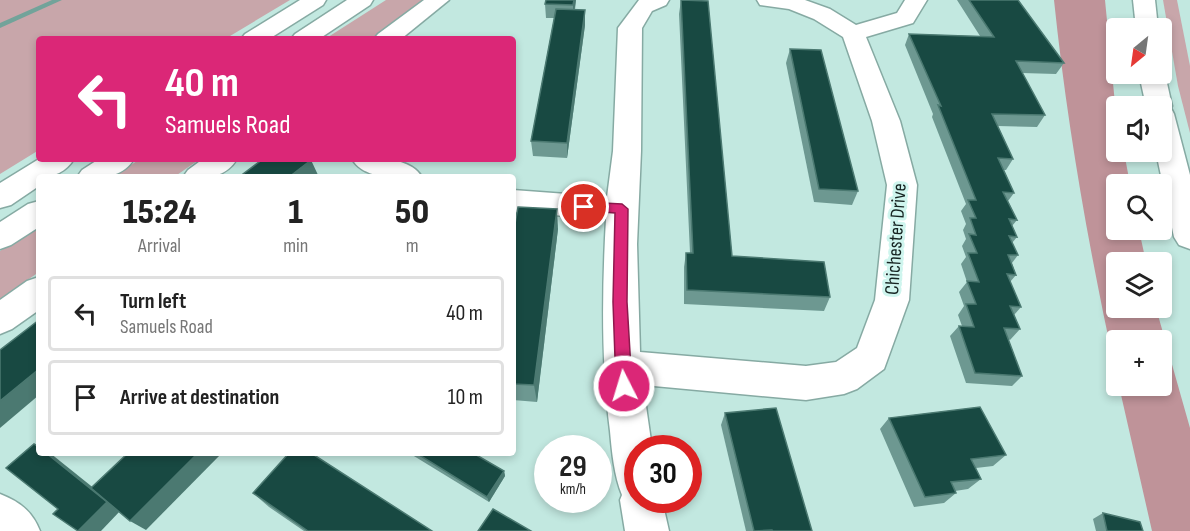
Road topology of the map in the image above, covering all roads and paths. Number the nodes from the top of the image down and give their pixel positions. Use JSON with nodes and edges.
{"nodes":[{"id":1,"x":315,"y":0,"type":"edge"},
{"id":2,"x":363,"y":0,"type":"edge"},
{"id":3,"x":438,"y":0,"type":"edge"},
{"id":4,"x":658,"y":0,"type":"edge"},
{"id":5,"x":768,"y":0,"type":"edge"},
{"id":6,"x":916,"y":0,"type":"edge"},
{"id":7,"x":1144,"y":0,"type":"edge"},
{"id":8,"x":1146,"y":18,"type":"edge"},
{"id":9,"x":853,"y":33,"type":"junction"},
{"id":10,"x":258,"y":36,"type":"edge"},
{"id":11,"x":308,"y":36,"type":"edge"},
{"id":12,"x":390,"y":36,"type":"edge"},
{"id":13,"x":1172,"y":161,"type":"edge"},
{"id":14,"x":55,"y":162,"type":"edge"},
{"id":15,"x":115,"y":162,"type":"edge"},
{"id":16,"x":219,"y":162,"type":"edge"},
{"id":17,"x":373,"y":162,"type":"edge"},
{"id":18,"x":36,"y":174,"type":"edge"},
{"id":19,"x":36,"y":174,"type":"edge"},
{"id":20,"x":97,"y":174,"type":"edge"},
{"id":21,"x":202,"y":174,"type":"edge"},
{"id":22,"x":400,"y":174,"type":"edge"},
{"id":23,"x":0,"y":197,"type":"edge"},
{"id":24,"x":516,"y":201,"type":"edge"},
{"id":25,"x":622,"y":209,"type":"junction"},
{"id":26,"x":36,"y":214,"type":"edge"},
{"id":27,"x":0,"y":237,"type":"edge"},
{"id":28,"x":1190,"y":237,"type":"edge"},
{"id":29,"x":36,"y":293,"type":"edge"},
{"id":30,"x":0,"y":319,"type":"edge"},
{"id":31,"x":622,"y":367,"type":"junction"},
{"id":32,"x":629,"y":435,"type":"edge"},
{"id":33,"x":644,"y":513,"type":"edge"},
{"id":34,"x":0,"y":516,"type":"edge"},
{"id":35,"x":18,"y":531,"type":"edge"},
{"id":36,"x":647,"y":531,"type":"edge"}],
"edges":[{"from":1,"to":10,"type":"main road"},
{"from":2,"to":11,"type":"main road"},
{"from":3,"to":12,"type":"main road"},
{"from":4,"to":25,"type":"main road"},
{"from":5,"to":9,"type":"main road"},
{"from":6,"to":9,"type":"main road"},
{"from":7,"to":8,"type":"main road"},
{"from":9,"to":31,"type":"main road","name":"Chichester Drive"},
{"from":13,"to":28,"type":"main road"},
{"from":14,"to":19,"type":"main road"},
{"from":15,"to":20,"type":"main road"},
{"from":16,"to":21,"type":"main road"},
{"from":17,"to":22,"type":"main road"},
{"from":18,"to":23,"type":"main road"},
{"from":24,"to":25,"type":"main road"},
{"from":25,"to":31,"type":"main road"},
{"from":26,"to":27,"type":"main road"},
{"from":29,"to":30,"type":"main road"},
{"from":31,"to":32,"type":"main road"},
{"from":33,"to":36,"type":"main road"},
{"from":34,"to":35,"type":"main road"}]}
